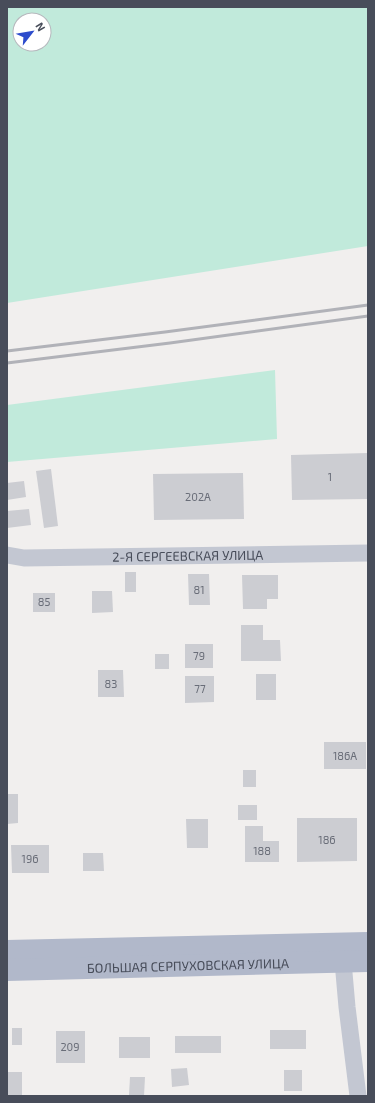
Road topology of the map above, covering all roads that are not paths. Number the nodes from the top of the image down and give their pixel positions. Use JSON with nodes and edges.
{"nodes":[{"id":1,"x":368,"y":554,"type":"edge"},
{"id":2,"x":7,"y":555,"type":"edge"},
{"id":3,"x":368,"y":943,"type":"edge"},
{"id":4,"x":7,"y":951,"type":"edge"},
{"id":5,"x":342,"y":953,"type":"junction"},
{"id":6,"x":368,"y":961,"type":"edge"},
{"id":7,"x":7,"y":970,"type":"edge"},
{"id":8,"x":358,"y":1096,"type":"edge"}],
"edges":[{"from":1,"to":2,"type":"street","name":"2-Я СЕРГЕЕВСКАЯ УЛИЦА"},
{"from":3,"to":5,"type":"main road","name":"БОЛЬШАЯ СЕРПУХОВСКАЯ УЛИЦА"},
{"from":4,"to":5,"type":"main road","name":"БОЛЬШАЯ СЕРПУХОВСКАЯ УЛИЦА"},
{"from":5,"to":6,"type":"main road","name":"БОЛЬШАЯ СЕРПУХОВСКАЯ УЛИЦА"},
{"from":5,"to":7,"type":"main road","name":"БОЛЬШАЯ СЕРПУХОВСКАЯ УЛИЦА"},
{"from":5,"to":8,"type":"street"}]}
